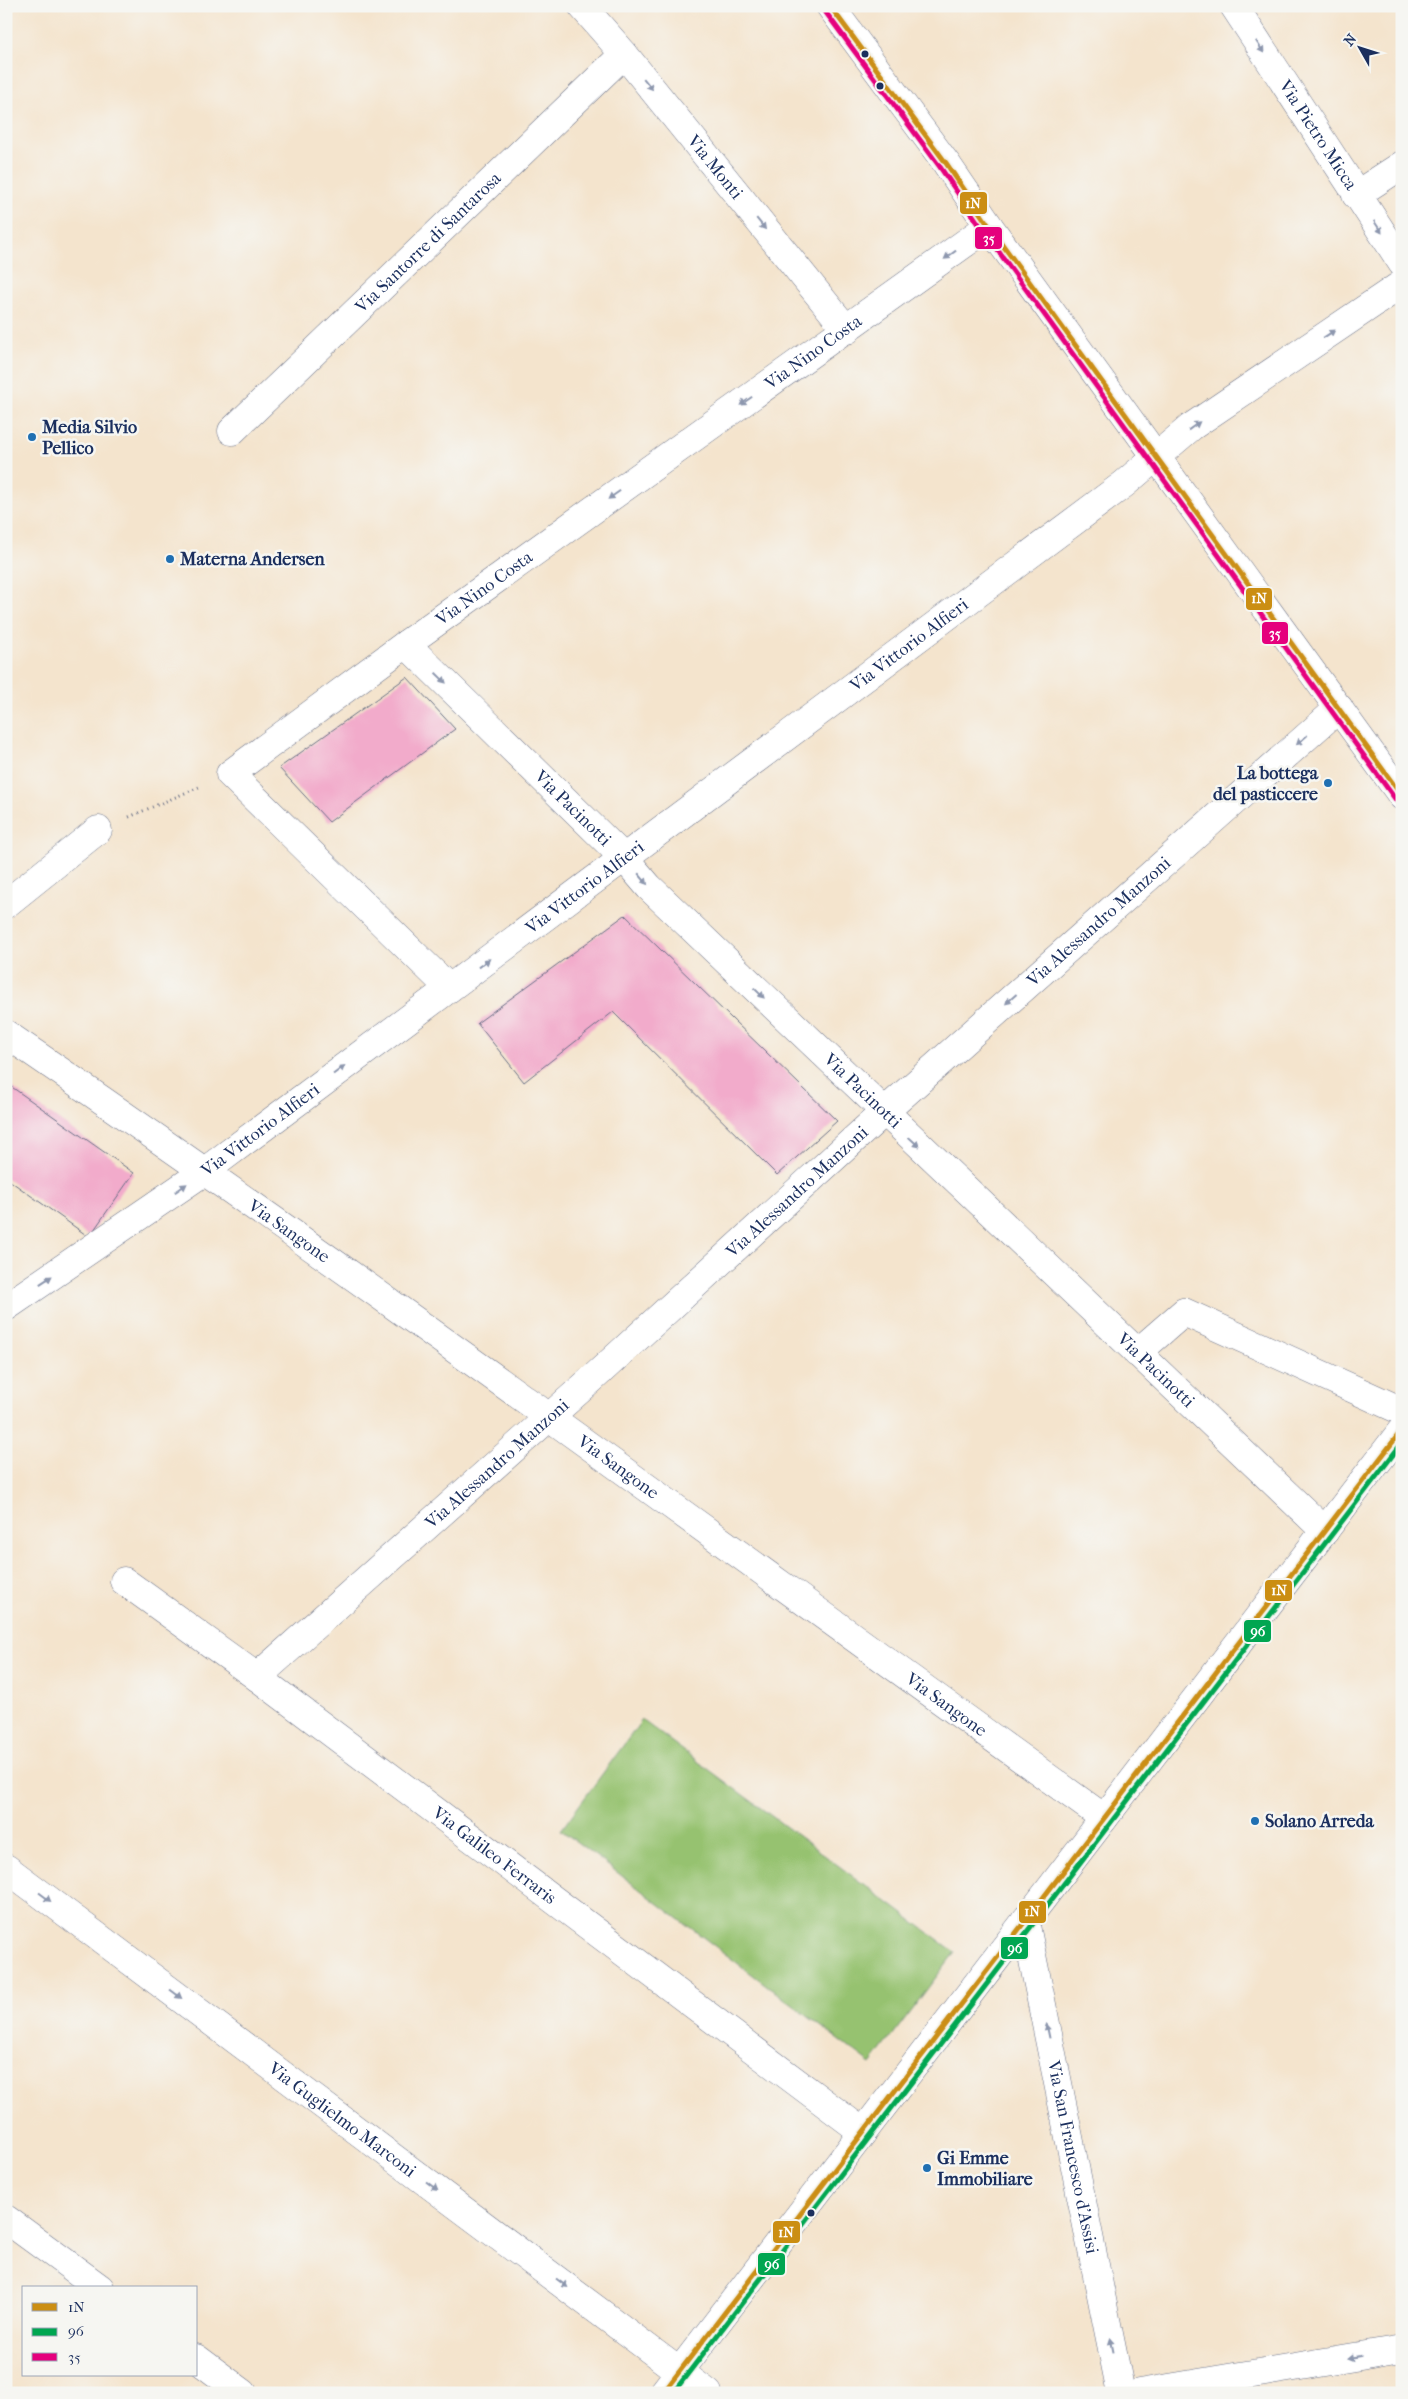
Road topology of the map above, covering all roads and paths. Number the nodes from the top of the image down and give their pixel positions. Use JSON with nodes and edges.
{"nodes":[{"id":1,"x":582,"y":6,"type":"edge"},
{"id":2,"x":830,"y":6,"type":"edge"},
{"id":3,"x":1234,"y":6,"type":"edge"},
{"id":4,"x":624,"y":54,"type":"junction"},
{"id":5,"x":1402,"y":165,"type":"edge"},
{"id":6,"x":1356,"y":195,"type":"junction"},
{"id":7,"x":989,"y":226,"type":"junction"},
{"id":8,"x":1402,"y":263,"type":"edge"},
{"id":9,"x":1402,"y":284,"type":"edge"},
{"id":10,"x":847,"y":330,"type":"junction"},
{"id":11,"x":232,"y":430,"type":"dead end"},
{"id":12,"x":1157,"y":457,"type":"junction"},
{"id":13,"x":406,"y":644,"type":"junction"},
{"id":14,"x":1339,"y":708,"type":"junction"},
{"id":15,"x":230,"y":774,"type":"junction"},
{"id":16,"x":1402,"y":796,"type":"edge"},
{"id":17,"x":98,"y":830,"type":"joint"},
{"id":18,"x":625,"y":859,"type":"junction"},
{"id":19,"x":6,"y":904,"type":"edge"},
{"id":20,"x":449,"y":988,"type":"junction"},
{"id":21,"x":6,"y":1034,"type":"edge"},
{"id":22,"x":884,"y":1112,"type":"junction"},
{"id":23,"x":206,"y":1171,"type":"junction"},
{"id":24,"x":6,"y":1307,"type":"edge"},
{"id":25,"x":1137,"y":1353,"type":"junction"},
{"id":26,"x":1402,"y":1411,"type":"edge"},
{"id":27,"x":550,"y":1416,"type":"junction"},
{"id":28,"x":1402,"y":1430,"type":"edge"},
{"id":29,"x":1325,"y":1531,"type":"junction"},
{"id":30,"x":124,"y":1581,"type":"dead end"},
{"id":31,"x":257,"y":1677,"type":"junction"},
{"id":32,"x":1104,"y":1818,"type":"junction"},
{"id":33,"x":6,"y":1868,"type":"edge"},
{"id":34,"x":1025,"y":1921,"type":"junction"},
{"id":35,"x":863,"y":2132,"type":"junction"},
{"id":36,"x":6,"y":2219,"type":"edge"},
{"id":37,"x":97,"y":2286,"type":"edge"},
{"id":38,"x":1402,"y":2349,"type":"edge"},
{"id":39,"x":198,"y":2359,"type":"edge"},
{"id":40,"x":680,"y":2371,"type":"junction"},
{"id":41,"x":243,"y":2393,"type":"edge"},
{"id":42,"x":663,"y":2393,"type":"edge"},
{"id":43,"x":708,"y":2393,"type":"edge"},
{"id":44,"x":1122,"y":2393,"type":"edge"},
{"id":45,"x":1139,"y":2393,"type":"edge"}],
"edges":[{"from":1,"to":4,"type":"street","name":"Via Monti"},
{"from":2,"to":7,"type":"street"},
{"from":3,"to":6,"type":"street","name":"Via Pietro Micca","one_way":true},
{"from":4,"to":10,"type":"street","name":"Via Monti","one_way":true},
{"from":4,"to":11,"type":"street","name":"Via Santorre di Santarosa"},
{"from":5,"to":6,"type":"street"},
{"from":6,"to":8,"type":"street","name":"Via Pietro Micca","one_way":true},
{"from":7,"to":10,"type":"street","name":"Via Nino Costa","one_way":true},
{"from":7,"to":12,"type":"street"},
{"from":12,"to":9,"type":"street","name":"Via Vittorio Alfieri","one_way":true},
{"from":10,"to":13,"type":"street","name":"Via Nino Costa","one_way":true},
{"from":12,"to":14,"type":"street"},
{"from":12,"to":18,"type":"street","name":"Via Vittorio Alfieri"},
{"from":13,"to":15,"type":"street","name":"Via Nino Costa"},
{"from":13,"to":18,"type":"street","name":"Via Pacinotti","one_way":true},
{"from":14,"to":16,"type":"street"},
{"from":14,"to":22,"type":"street","name":"Via Alessandro Manzoni","one_way":true},
{"from":15,"to":17,"type":"path"},
{"from":15,"to":20,"type":"street"},
{"from":17,"to":19,"type":"street"},
{"from":20,"to":18,"type":"street","name":"Via Vittorio Alfieri","one_way":true},
{"from":18,"to":22,"type":"street","name":"Via Pacinotti","one_way":true},
{"from":23,"to":20,"type":"street","name":"Via Vittorio Alfieri","one_way":true},
{"from":21,"to":23,"type":"street","name":"Via Sangone"},
{"from":22,"to":25,"type":"street","name":"Via Pacinotti","one_way":true},
{"from":22,"to":27,"type":"street","name":"Via Alessandro Manzoni"},
{"from":24,"to":23,"type":"street","name":"Via Vittorio Alfieri","one_way":true},
{"from":23,"to":27,"type":"street","name":"Via Sangone"},
{"from":25,"to":26,"type":"street"},
{"from":25,"to":29,"type":"street","name":"Via Pacinotti"},
{"from":27,"to":31,"type":"street","name":"Via Alessandro Manzoni"},
{"from":27,"to":32,"type":"street","name":"Via Sangone"},
{"from":28,"to":29,"type":"street"},
{"from":29,"to":32,"type":"street"},
{"from":30,"to":31,"type":"street","name":"Via Galileo Ferraris"},
{"from":31,"to":35,"type":"street","name":"Via Galileo Ferraris"},
{"from":32,"to":34,"type":"street"},
{"from":33,"to":40,"type":"street","name":"Via Guglielmo Marconi","one_way":true},
{"from":34,"to":35,"type":"street"},
{"from":44,"to":34,"type":"street","name":"Via San Francesco d'Assisi","one_way":true},
{"from":35,"to":40,"type":"street"},
{"from":36,"to":37,"type":"street"},
{"from":38,"to":45,"type":"street","one_way":true},
{"from":39,"to":41,"type":"street"},
{"from":40,"to":42,"type":"street"},
{"from":40,"to":43,"type":"street","name":"Via Guglielmo Marconi"}]}
